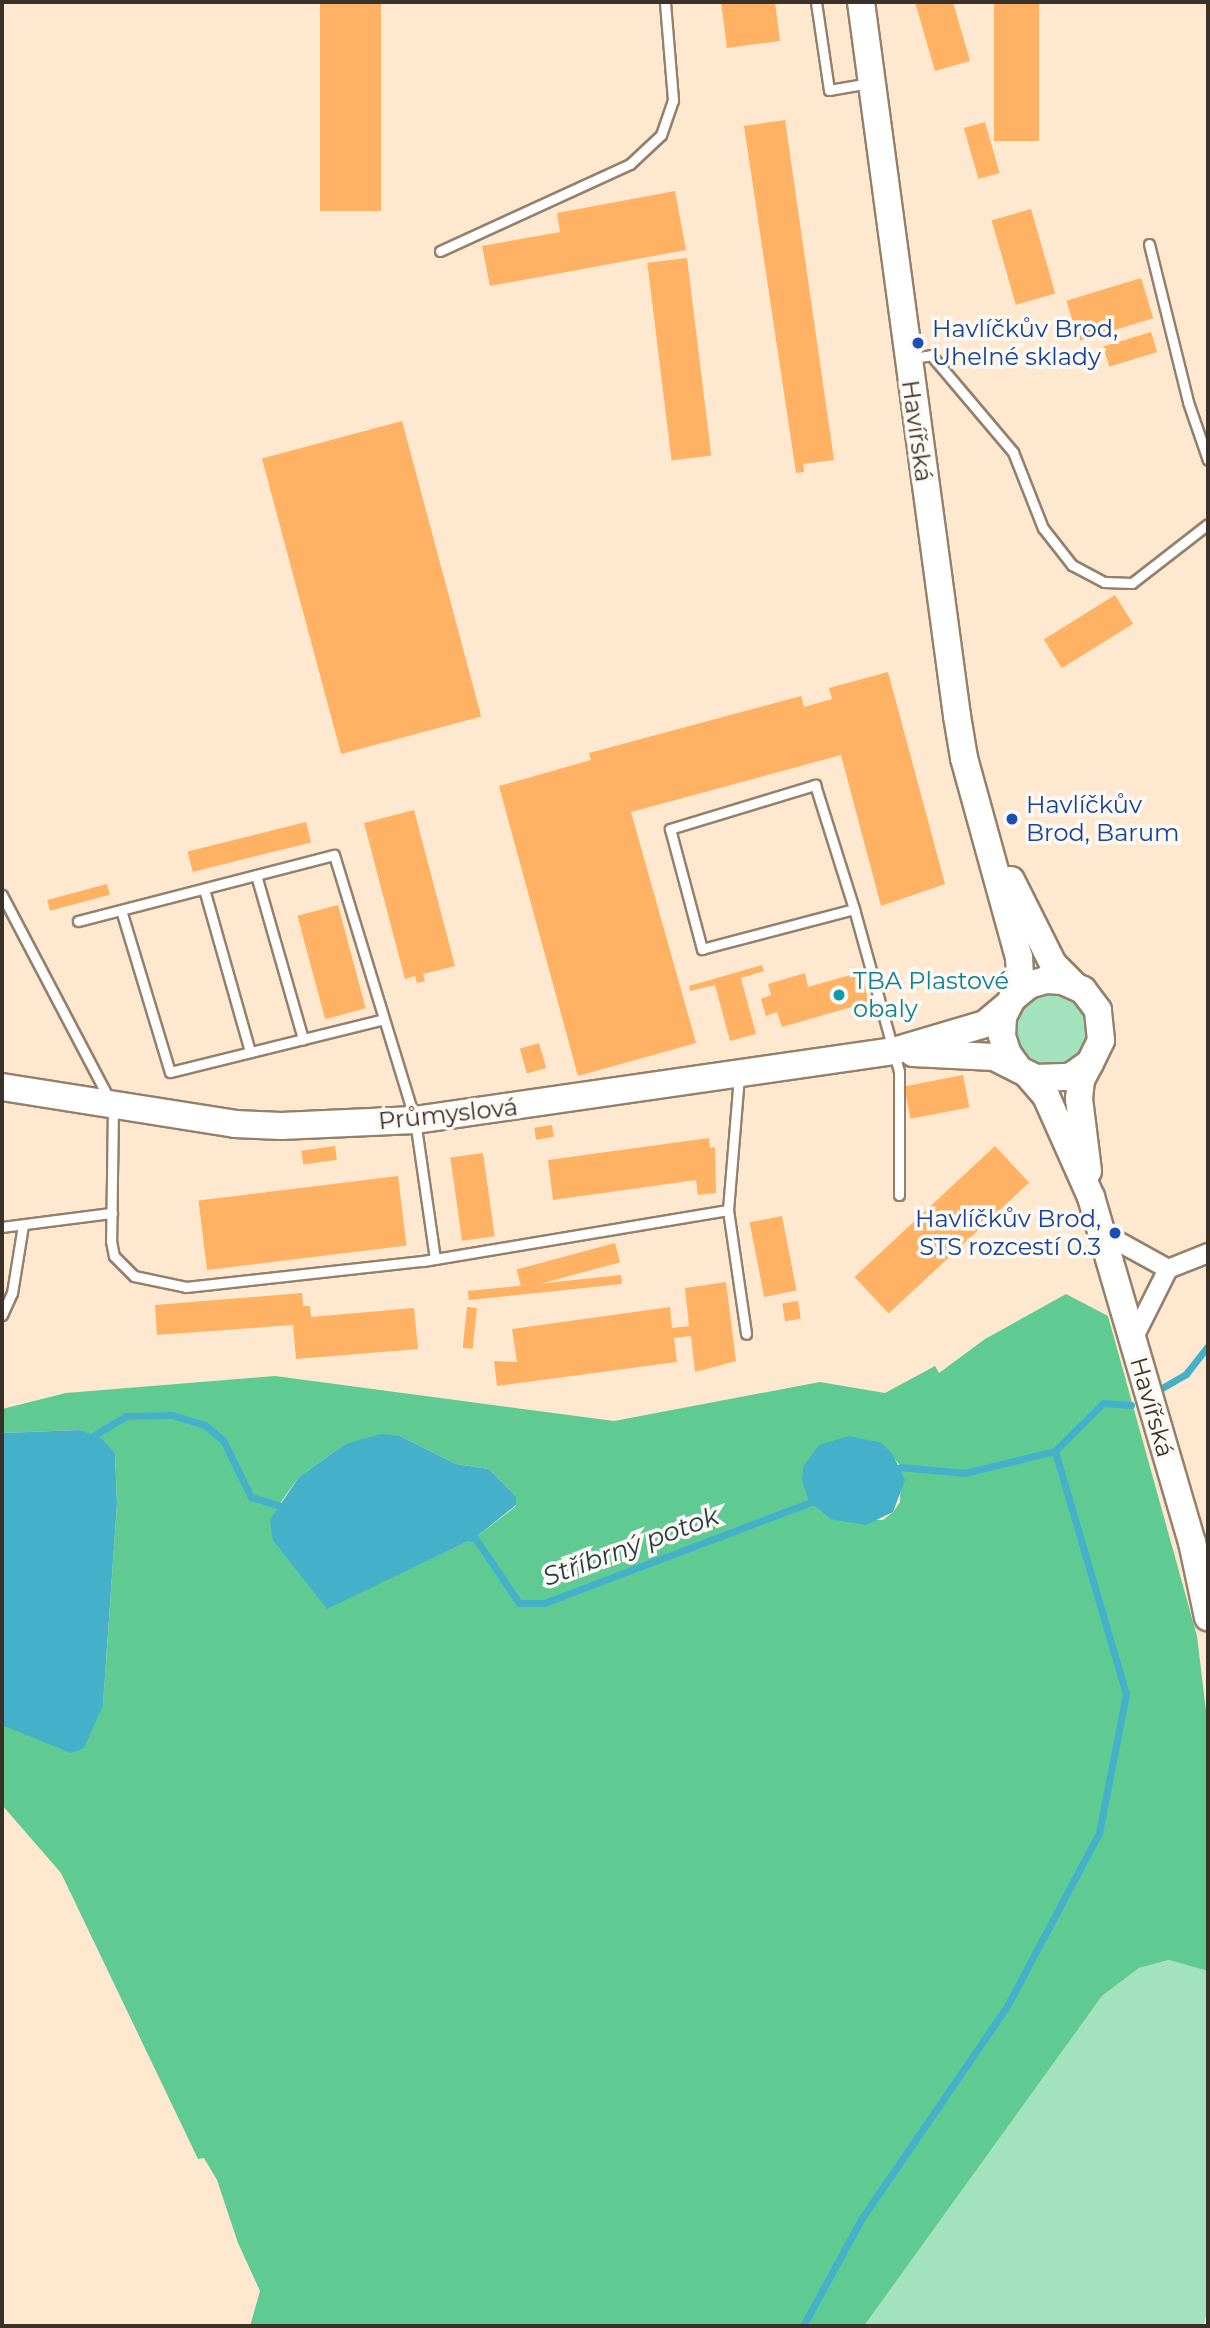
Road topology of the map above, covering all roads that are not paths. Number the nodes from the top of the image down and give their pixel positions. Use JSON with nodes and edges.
{"nodes":[{"id":1,"x":664,"y":2,"type":"edge"},
{"id":2,"x":816,"y":2,"type":"edge"},
{"id":3,"x":861,"y":2,"type":"edge"},
{"id":4,"x":872,"y":83,"type":"junction"},
{"id":5,"x":1149,"y":244,"type":"dead end"},
{"id":6,"x":440,"y":251,"type":"dead end"},
{"id":7,"x":907,"y":359,"type":"junction"},
{"id":8,"x":1208,"y":460,"type":"edge"},
{"id":9,"x":1206,"y":527,"type":"edge"},
{"id":10,"x":980,"y":816,"type":"junction"},
{"id":11,"x":256,"y":875,"type":"junction"},
{"id":12,"x":204,"y":889,"type":"junction"},
{"id":13,"x":2,"y":895,"type":"edge"},
{"id":14,"x":855,"y":909,"type":"junction"},
{"id":15,"x":121,"y":910,"type":"junction"},
{"id":16,"x":78,"y":921,"type":"dead end"},
{"id":17,"x":1074,"y":985,"type":"junction"},
{"id":18,"x":1010,"y":1001,"type":"junction"},
{"id":19,"x":384,"y":1019,"type":"junction"},
{"id":20,"x":303,"y":1039,"type":"junction"},
{"id":21,"x":894,"y":1051,"type":"junction"},
{"id":22,"x":250,"y":1052,"type":"junction"},
{"id":23,"x":1090,"y":1063,"type":"junction"},
{"id":24,"x":1023,"y":1071,"type":"junction"},
{"id":25,"x":739,"y":1076,"type":"junction"},
{"id":26,"x":2,"y":1087,"type":"edge"},
{"id":27,"x":113,"y":1106,"type":"junction"},
{"id":28,"x":415,"y":1120,"type":"junction"},
{"id":29,"x":899,"y":1195,"type":"dead end"},
{"id":30,"x":1091,"y":1197,"type":"junction"},
{"id":31,"x":728,"y":1210,"type":"junction"},
{"id":32,"x":112,"y":1213,"type":"junction"},
{"id":33,"x":23,"y":1225,"type":"junction"},
{"id":34,"x":2,"y":1227,"type":"edge"},
{"id":35,"x":1101,"y":1232,"type":"junction"},
{"id":36,"x":1208,"y":1253,"type":"edge"},
{"id":37,"x":435,"y":1259,"type":"junction"},
{"id":38,"x":1168,"y":1269,"type":"junction"},
{"id":39,"x":2,"y":1315,"type":"edge"},
{"id":40,"x":746,"y":1334,"type":"dead end"},
{"id":41,"x":1133,"y":1339,"type":"junction"},
{"id":42,"x":1208,"y":1617,"type":"edge"}],
"edges":[{"from":1,"to":6,"type":"lane"},
{"from":2,"to":4,"type":"lane"},
{"from":3,"to":4,"type":"street","name":"Havířská"},
{"from":4,"to":7,"type":"street","name":"Havířská"},
{"from":5,"to":8,"type":"lane"},
{"from":7,"to":9,"type":"lane"},
{"from":7,"to":10,"type":"street","name":"Havířská"},
{"from":10,"to":17,"type":"street","name":"Havířská"},
{"from":10,"to":18,"type":"street","name":"Havířská"},
{"from":11,"to":12,"type":"lane"},
{"from":11,"to":19,"type":"lane"},
{"from":11,"to":20,"type":"lane"},
{"from":12,"to":15,"type":"lane"},
{"from":12,"to":22,"type":"lane"},
{"from":13,"to":27,"type":"lane"},
{"from":14,"to":14,"type":"lane"},
{"from":14,"to":21,"type":"lane"},
{"from":15,"to":16,"type":"lane"},
{"from":15,"to":22,"type":"lane"},
{"from":17,"to":18,"type":"street"},
{"from":17,"to":23,"type":"street","name":"Havířská"},
{"from":18,"to":21,"type":"street","name":"Průmyslová"},
{"from":18,"to":24,"type":"street","name":"Havířská"},
{"from":19,"to":20,"type":"lane"},
{"from":19,"to":28,"type":"lane"},
{"from":20,"to":22,"type":"lane"},
{"from":21,"to":24,"type":"street","name":"Průmyslová"},
{"from":21,"to":25,"type":"street","name":"Průmyslová"},
{"from":21,"to":29,"type":"lane"},
{"from":23,"to":24,"type":"street"},
{"from":23,"to":30,"type":"street","name":"Havířská"},
{"from":24,"to":30,"type":"street","name":"Havířská"},
{"from":25,"to":28,"type":"street","name":"Průmyslová"},
{"from":25,"to":31,"type":"lane"},
{"from":26,"to":27,"type":"street","name":"Průmyslová"},
{"from":27,"to":28,"type":"street","name":"Průmyslová"},
{"from":27,"to":32,"type":"lane"},
{"from":28,"to":37,"type":"lane"},
{"from":30,"to":35,"type":"street","name":"Havířská"},
{"from":31,"to":37,"type":"lane"},
{"from":31,"to":40,"type":"lane"},
{"from":32,"to":33,"type":"lane"},
{"from":32,"to":37,"type":"lane"},
{"from":33,"to":34,"type":"lane"},
{"from":33,"to":39,"type":"lane"},
{"from":35,"to":38,"type":"street"},
{"from":35,"to":41,"type":"street","name":"Havířská"},
{"from":36,"to":38,"type":"street"},
{"from":38,"to":41,"type":"street"},
{"from":41,"to":42,"type":"street","name":"Havířská"}]}
